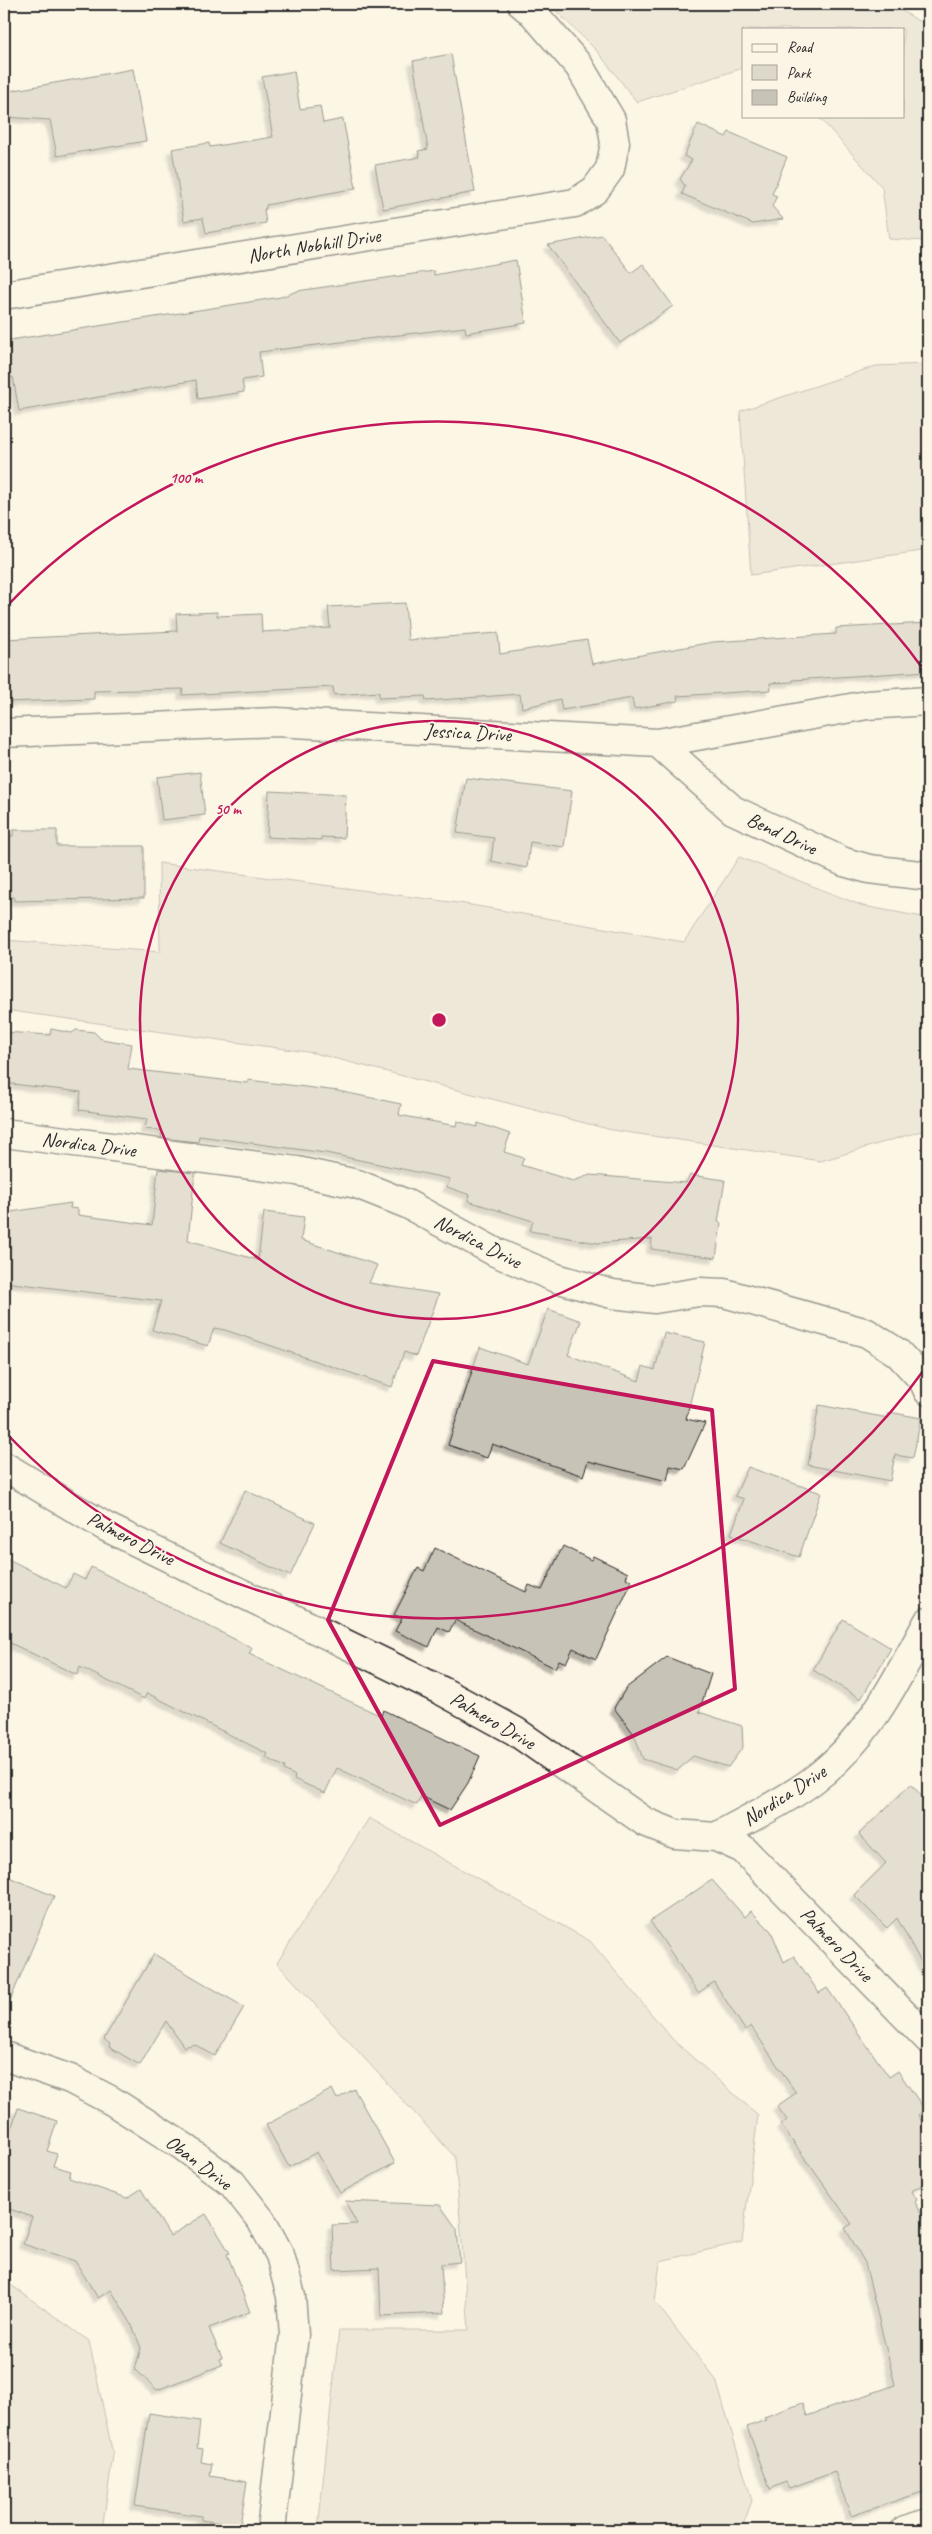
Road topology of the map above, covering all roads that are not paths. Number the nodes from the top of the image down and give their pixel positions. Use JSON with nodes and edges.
{"nodes":[{"id":1,"x":522,"y":4,"type":"edge"},
{"id":2,"x":4,"y":295,"type":"edge"},
{"id":3,"x":928,"y":701,"type":"edge"},
{"id":4,"x":4,"y":733,"type":"edge"},
{"id":5,"x":658,"y":743,"type":"junction"},
{"id":6,"x":928,"y":876,"type":"edge"},
{"id":7,"x":4,"y":1133,"type":"edge"},
{"id":8,"x":928,"y":1390,"type":"edge"},
{"id":9,"x":4,"y":1466,"type":"edge"},
{"id":10,"x":928,"y":1622,"type":"edge"},
{"id":11,"x":716,"y":1838,"type":"junction"},
{"id":12,"x":928,"y":2038,"type":"edge"},
{"id":13,"x":4,"y":2056,"type":"edge"},
{"id":14,"x":928,"y":2523,"type":"edge"},
{"id":15,"x":271,"y":2530,"type":"edge"},
{"id":16,"x":906,"y":2530,"type":"edge"}],
"edges":[{"from":1,"to":2,"type":"street","name":"North Nobhill Drive"},
{"from":3,"to":5,"type":"street","name":"Jessica Drive"},
{"from":4,"to":5,"type":"street","name":"Jessica Drive"},
{"from":5,"to":6,"type":"street","name":"Bend Drive"},
{"from":7,"to":8,"type":"street","name":"Nordica Drive"},
{"from":9,"to":11,"type":"street","name":"Palmero Drive"},
{"from":10,"to":11,"type":"street","name":"Nordica Drive"},
{"from":11,"to":12,"type":"street","name":"Palmero Drive"},
{"from":13,"to":15,"type":"street","name":"Oban Drive"},
{"from":14,"to":16,"type":"street"}]}
